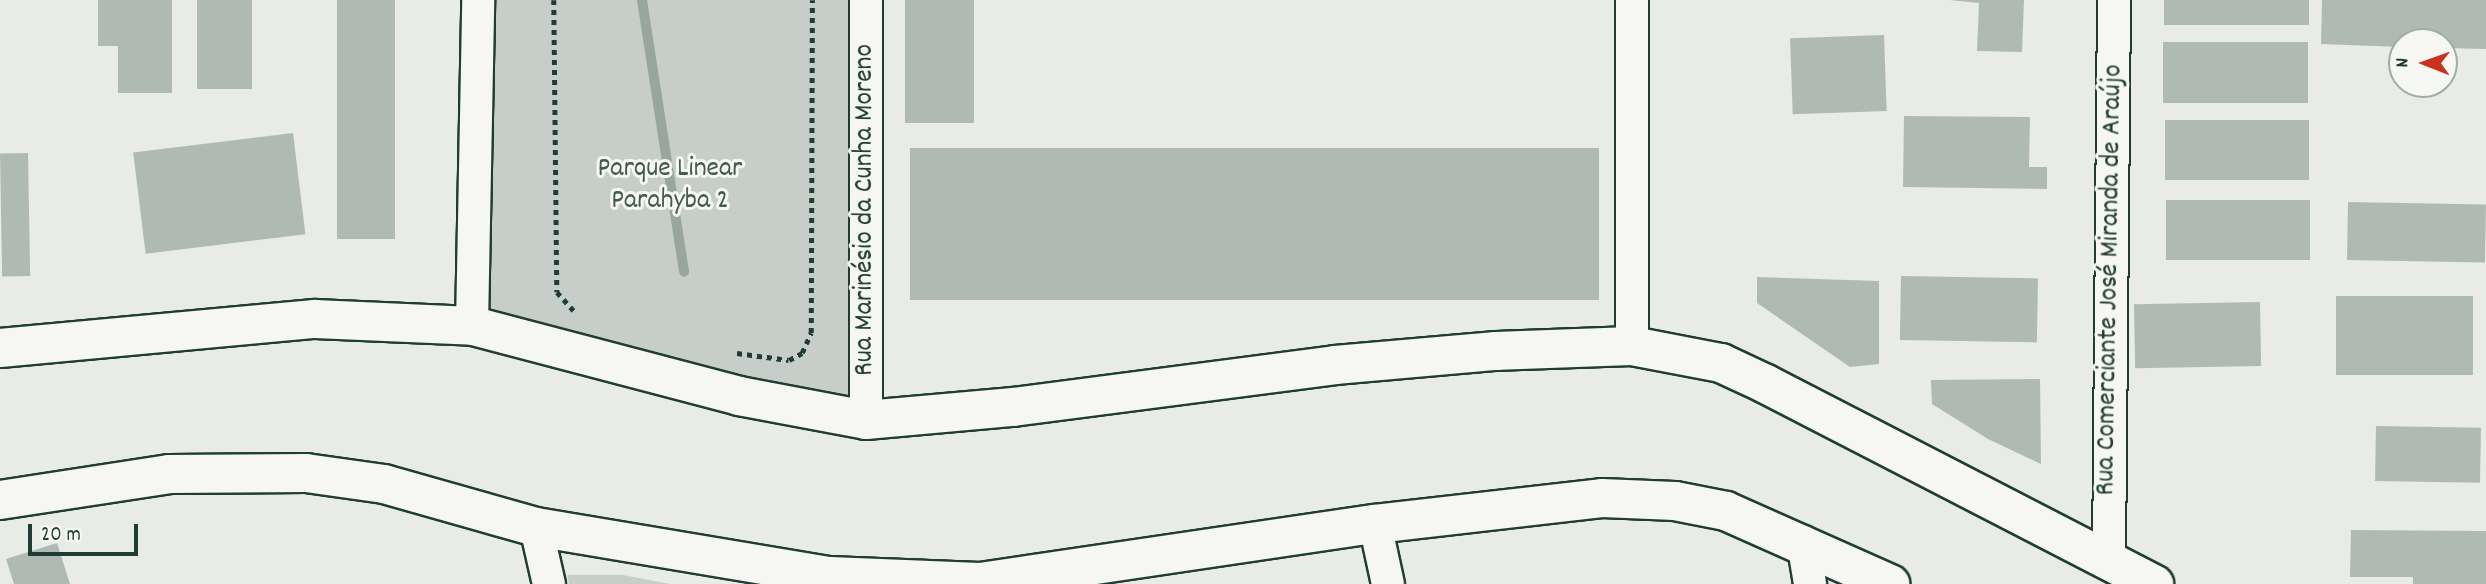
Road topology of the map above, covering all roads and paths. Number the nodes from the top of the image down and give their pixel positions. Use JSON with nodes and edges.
{"nodes":[{"id":1,"x":478,"y":0,"type":"edge"},
{"id":2,"x":554,"y":0,"type":"edge"},
{"id":3,"x":812,"y":0,"type":"edge"},
{"id":4,"x":866,"y":0,"type":"edge"},
{"id":5,"x":1632,"y":0,"type":"edge"},
{"id":6,"x":2114,"y":0,"type":"edge"},
{"id":7,"x":579,"y":315,"type":"dead end"},
{"id":8,"x":472,"y":326,"type":"junction"},
{"id":9,"x":1632,"y":346,"type":"junction"},
{"id":10,"x":0,"y":348,"type":"edge"},
{"id":11,"x":729,"y":351,"type":"dead end"},
{"id":12,"x":866,"y":419,"type":"junction"},
{"id":13,"x":0,"y":500,"type":"edge"},
{"id":14,"x":1375,"y":524,"type":"junction"},
{"id":15,"x":536,"y":527,"type":"junction"},
{"id":16,"x":1803,"y":542,"type":"junction"},
{"id":17,"x":2109,"y":560,"type":"junction"},
{"id":18,"x":981,"y":583,"type":"edge"},
{"id":19,"x":549,"y":584,"type":"edge"},
{"id":20,"x":1388,"y":584,"type":"edge"},
{"id":21,"x":1810,"y":584,"type":"edge"},
{"id":22,"x":1890,"y":584,"type":"edge"},
{"id":23,"x":2154,"y":584,"type":"edge"}],
"edges":[{"from":1,"to":8,"type":"street"},
{"from":2,"to":7,"type":"path"},
{"from":3,"to":11,"type":"path"},
{"from":4,"to":12,"type":"street","name":"Rua Marinésio da Cunha Moreno"},
{"from":5,"to":9,"type":"street"},
{"from":6,"to":17,"type":"street","name":"Rua Comerciante José Miranda de Araújo"},
{"from":8,"to":10,"type":"main road"},
{"from":8,"to":12,"type":"main road"},
{"from":9,"to":12,"type":"main road"},
{"from":9,"to":17,"type":"main road"},
{"from":13,"to":15,"type":"main road"},
{"from":14,"to":16,"type":"main road"},
{"from":14,"to":18,"type":"main road"},
{"from":14,"to":20,"type":"street"},
{"from":15,"to":18,"type":"main road"},
{"from":15,"to":19,"type":"street"},
{"from":16,"to":21,"type":"street"},
{"from":16,"to":22,"type":"main road"},
{"from":17,"to":23,"type":"main road"}]}
